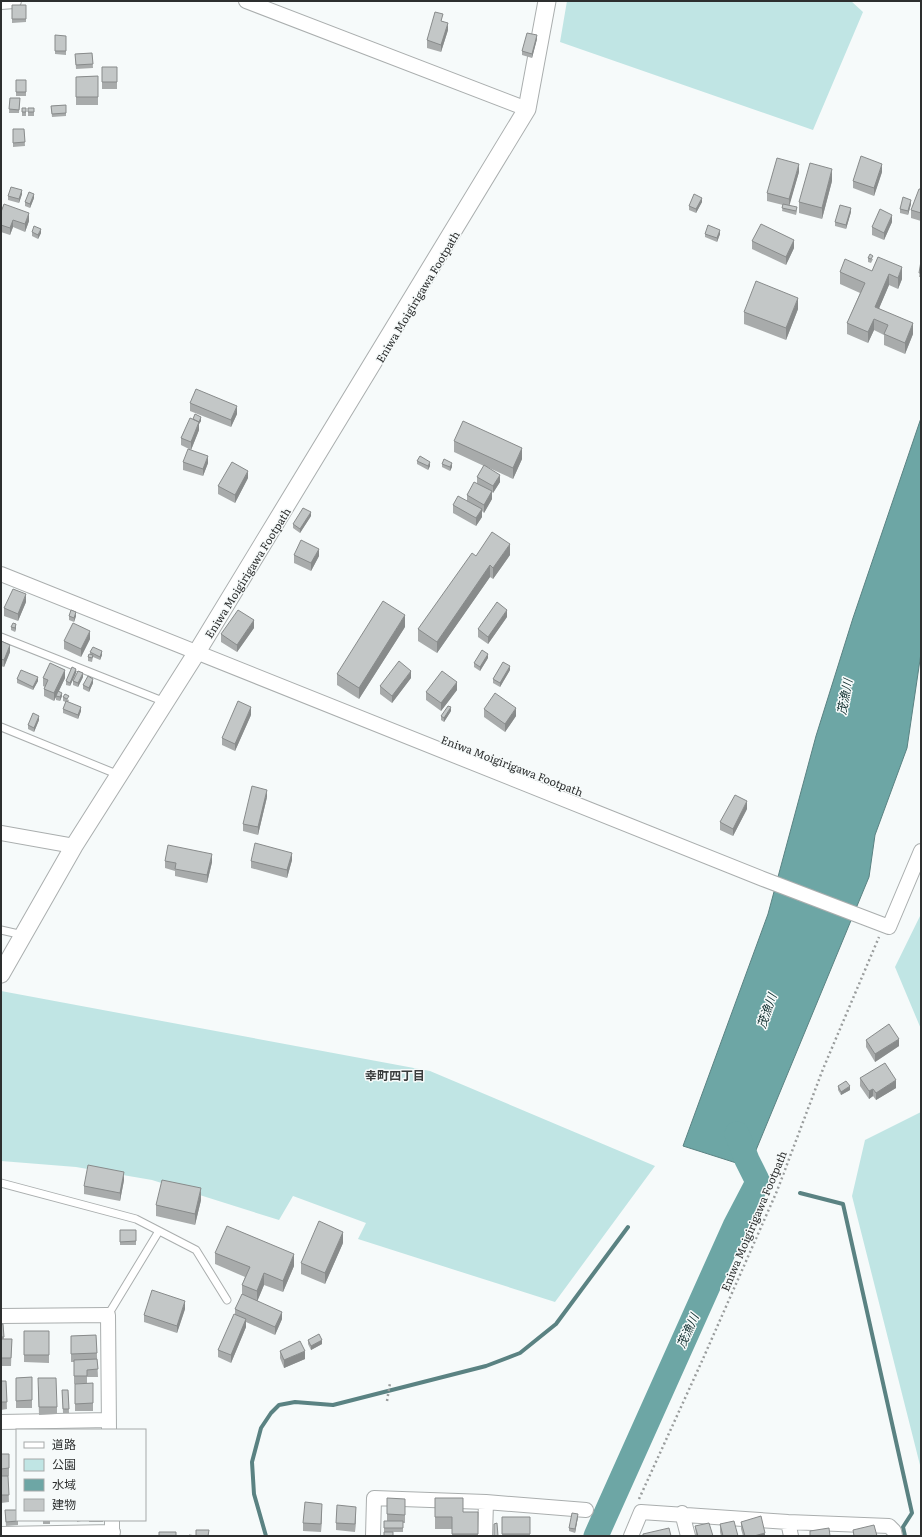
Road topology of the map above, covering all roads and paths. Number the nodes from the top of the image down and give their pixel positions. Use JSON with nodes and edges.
{"nodes":[{"id":1,"x":14,"y":1,"type":"edge"},
{"id":2,"x":547,"y":1,"type":"edge"},
{"id":3,"x":1,"y":2,"type":"edge"},
{"id":4,"x":251,"y":2,"type":"edge"},
{"id":5,"x":527,"y":109,"type":"junction"},
{"id":6,"x":1,"y":574,"type":"edge"},
{"id":7,"x":1,"y":637,"type":"edge"},
{"id":8,"x":197,"y":652,"type":"junction"},
{"id":9,"x":165,"y":702,"type":"junction"},
{"id":10,"x":1,"y":727,"type":"edge"},
{"id":11,"x":119,"y":775,"type":"junction"},
{"id":12,"x":1,"y":833,"type":"edge"},
{"id":13,"x":74,"y":846,"type":"junction"},
{"id":14,"x":921,"y":851,"type":"edge"},
{"id":15,"x":878,"y":924,"type":"junction"},
{"id":16,"x":1,"y":930,"type":"edge"},
{"id":17,"x":24,"y":935,"type":"junction"},
{"id":18,"x":1,"y":974,"type":"edge"},
{"id":19,"x":1,"y":1183,"type":"edge"},
{"id":20,"x":159,"y":1231,"type":"junction"},
{"id":21,"x":227,"y":1300,"type":"dead end"},
{"id":22,"x":108,"y":1315,"type":"junction"},
{"id":23,"x":1,"y":1316,"type":"edge"},
{"id":24,"x":390,"y":1383,"type":"dead end"},
{"id":25,"x":387,"y":1401,"type":"dead end"},
{"id":26,"x":1,"y":1422,"type":"edge"},
{"id":27,"x":109,"y":1425,"type":"edge"},
{"id":28,"x":486,"y":1502,"type":"junction"},
{"id":29,"x":637,"y":1502,"type":"dead end"},
{"id":30,"x":586,"y":1510,"type":"dead end"},
{"id":31,"x":682,"y":1513,"type":"junction"},
{"id":32,"x":788,"y":1522,"type":"junction"},
{"id":33,"x":112,"y":1529,"type":"edge"},
{"id":34,"x":1,"y":1534,"type":"edge"},
{"id":35,"x":373,"y":1536,"type":"edge"},
{"id":36,"x":485,"y":1536,"type":"edge"},
{"id":37,"x":631,"y":1536,"type":"edge"},
{"id":38,"x":688,"y":1536,"type":"edge"},
{"id":39,"x":791,"y":1536,"type":"edge"},
{"id":40,"x":895,"y":1536,"type":"edge"}],
"edges":[{"from":1,"to":3,"type":"street"},
{"from":2,"to":5,"type":"street"},
{"from":4,"to":5,"type":"street"},
{"from":5,"to":8,"type":"street"},
{"from":6,"to":8,"type":"street"},
{"from":7,"to":9,"type":"lane"},
{"from":8,"to":9,"type":"street"},
{"from":8,"to":15,"type":"street"},
{"from":9,"to":11,"type":"street"},
{"from":10,"to":11,"type":"lane"},
{"from":11,"to":13,"type":"street"},
{"from":12,"to":13,"type":"street"},
{"from":13,"to":17,"type":"street"},
{"from":14,"to":15,"type":"street"},
{"from":15,"to":29,"type":"path","name":"Eniwa Moigirigawa Footpath"},
{"from":16,"to":17,"type":"lane"},
{"from":17,"to":18,"type":"street"},
{"from":19,"to":20,"type":"lane"},
{"from":20,"to":21,"type":"lane"},
{"from":20,"to":22,"type":"lane"},
{"from":22,"to":23,"type":"street"},
{"from":22,"to":27,"type":"street"},
{"from":24,"to":25,"type":"path"},
{"from":26,"to":27,"type":"street"},
{"from":28,"to":30,"type":"street"},
{"from":28,"to":35,"type":"street"},
{"from":28,"to":36,"type":"street"},
{"from":31,"to":32,"type":"street"},
{"from":31,"to":37,"type":"street"},
{"from":31,"to":38,"type":"street"},
{"from":32,"to":39,"type":"street"},
{"from":32,"to":40,"type":"street"},
{"from":33,"to":34,"type":"street"}]}
